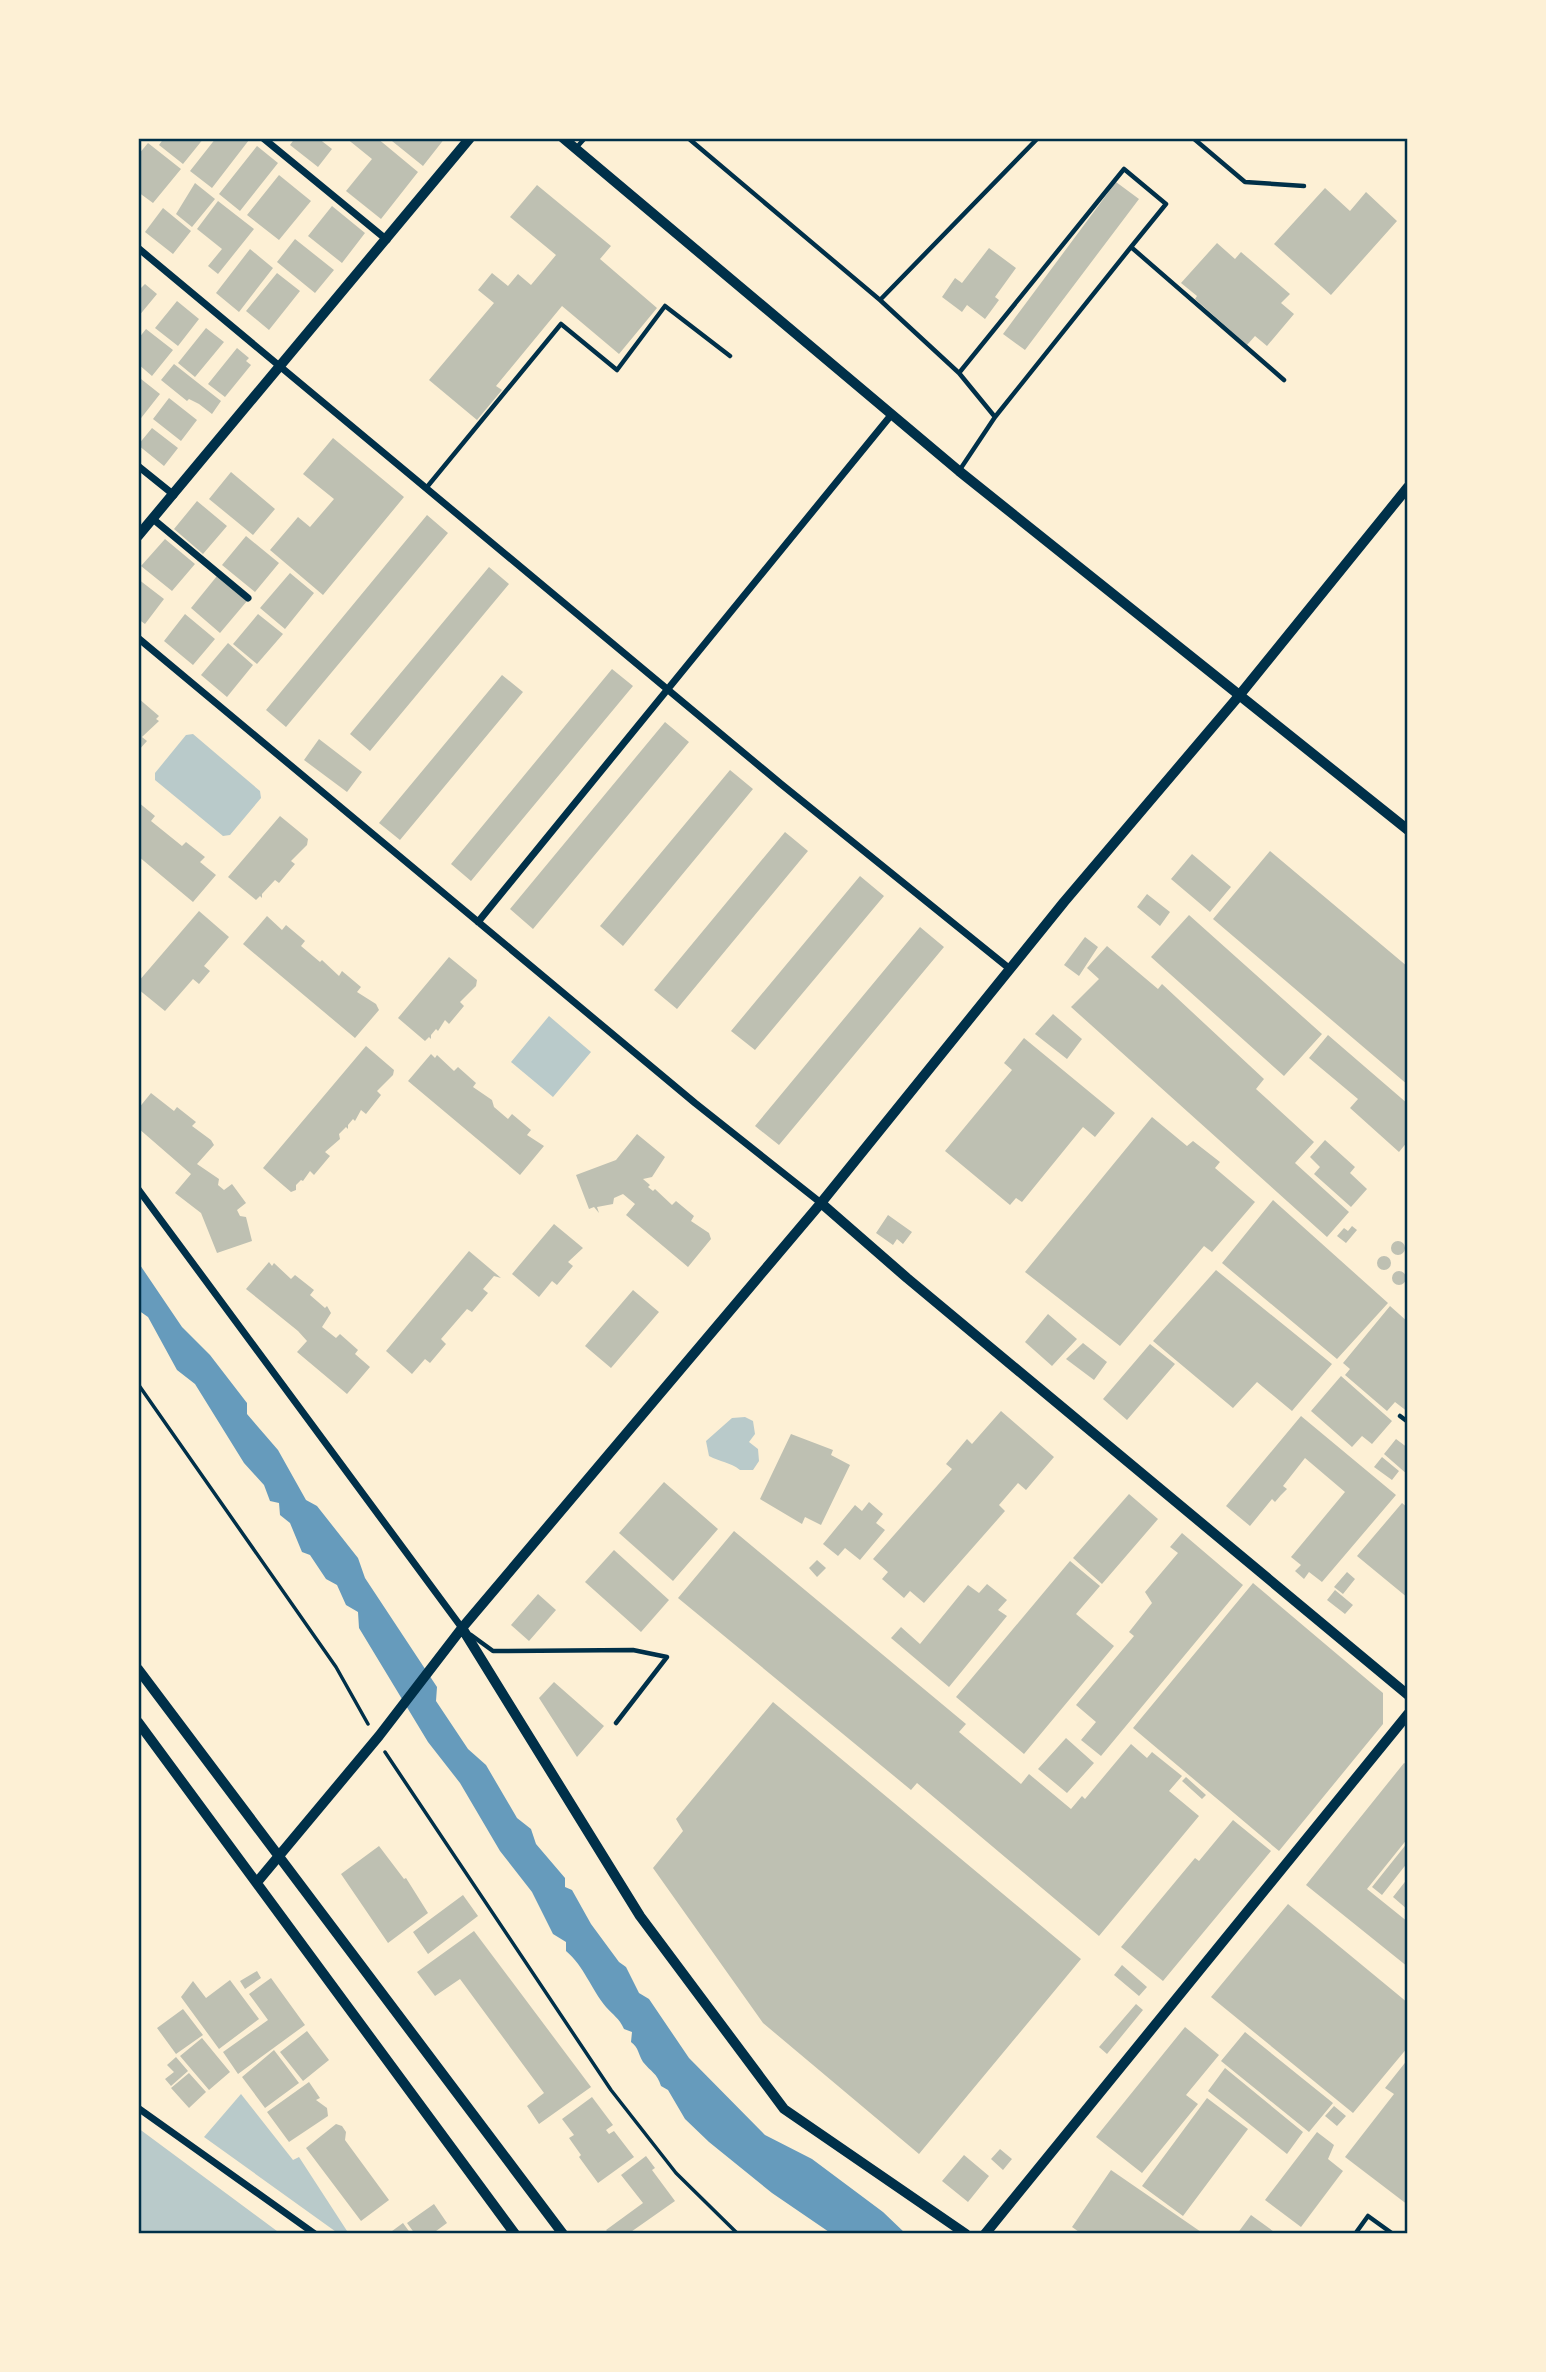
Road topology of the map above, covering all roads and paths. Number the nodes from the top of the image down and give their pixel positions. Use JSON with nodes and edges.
{"nodes":[{"id":1,"x":263,"y":138,"type":"edge"},
{"id":2,"x":470,"y":138,"type":"edge"},
{"id":3,"x":563,"y":138,"type":"edge"},
{"id":4,"x":585,"y":138,"type":"edge"},
{"id":5,"x":688,"y":138,"type":"edge"},
{"id":6,"x":1038,"y":138,"type":"edge"},
{"id":7,"x":1193,"y":138,"type":"edge"},
{"id":8,"x":575,"y":149,"type":"junction"},
{"id":9,"x":1304,"y":186,"type":"dead end"},
{"id":10,"x":387,"y":240,"type":"junction"},
{"id":11,"x":1131,"y":247,"type":"junction"},
{"id":12,"x":138,"y":248,"type":"edge"},
{"id":13,"x":880,"y":300,"type":"junction"},
{"id":14,"x":730,"y":356,"type":"dead end"},
{"id":15,"x":280,"y":365,"type":"junction"},
{"id":16,"x":959,"y":373,"type":"junction"},
{"id":17,"x":1284,"y":380,"type":"dead end"},
{"id":18,"x":892,"y":414,"type":"junction"},
{"id":19,"x":995,"y":417,"type":"junction"},
{"id":20,"x":138,"y":466,"type":"edge"},
{"id":21,"x":959,"y":471,"type":"junction"},
{"id":22,"x":1408,"y":486,"type":"edge"},
{"id":23,"x":427,"y":487,"type":"junction"},
{"id":24,"x":174,"y":495,"type":"junction"},
{"id":25,"x":153,"y":519,"type":"junction"},
{"id":26,"x":138,"y":536,"type":"edge"},
{"id":27,"x":248,"y":598,"type":"dead end"},
{"id":28,"x":138,"y":638,"type":"edge"},
{"id":29,"x":668,"y":688,"type":"junction"},
{"id":30,"x":1238,"y":697,"type":"junction"},
{"id":31,"x":1408,"y":830,"type":"edge"},
{"id":32,"x":478,"y":922,"type":"junction"},
{"id":33,"x":1010,"y":969,"type":"junction"},
{"id":34,"x":138,"y":1189,"type":"edge"},
{"id":35,"x":821,"y":1203,"type":"junction"},
{"id":36,"x":138,"y":1384,"type":"edge"},
{"id":37,"x":1401,"y":1416,"type":"dead end"},
{"id":38,"x":1408,"y":1422,"type":"edge"},
{"id":39,"x":461,"y":1628,"type":"junction"},
{"id":40,"x":138,"y":1669,"type":"edge"},
{"id":41,"x":1408,"y":1695,"type":"edge"},
{"id":42,"x":1408,"y":1714,"type":"edge"},
{"id":43,"x":138,"y":1722,"type":"edge"},
{"id":44,"x":616,"y":1723,"type":"dead end"},
{"id":45,"x":378,"y":1737,"type":"junction"},
{"id":46,"x":281,"y":1855,"type":"junction"},
{"id":47,"x":258,"y":1881,"type":"junction"},
{"id":48,"x":138,"y":2108,"type":"edge"},
{"id":49,"x":315,"y":2234,"type":"edge"},
{"id":50,"x":514,"y":2234,"type":"edge"},
{"id":51,"x":563,"y":2234,"type":"edge"},
{"id":52,"x":738,"y":2234,"type":"edge"},
{"id":53,"x":966,"y":2234,"type":"edge"},
{"id":54,"x":985,"y":2234,"type":"edge"},
{"id":55,"x":1355,"y":2234,"type":"edge"},
{"id":56,"x":1393,"y":2234,"type":"edge"}],
"edges":[{"from":1,"to":10,"type":"street"},
{"from":2,"to":10,"type":"street"},
{"from":3,"to":8,"type":"street"},
{"from":4,"to":8,"type":"lane"},
{"from":5,"to":13,"type":"lane"},
{"from":6,"to":13,"type":"lane"},
{"from":7,"to":9,"type":"lane"},
{"from":8,"to":18,"type":"street"},
{"from":10,"to":15,"type":"street"},
{"from":11,"to":16,"type":"lane"},
{"from":11,"to":17,"type":"lane"},
{"from":11,"to":19,"type":"lane"},
{"from":12,"to":15,"type":"street"},
{"from":13,"to":16,"type":"lane"},
{"from":14,"to":23,"type":"lane"},
{"from":15,"to":23,"type":"street"},
{"from":15,"to":24,"type":"street"},
{"from":16,"to":19,"type":"lane"},
{"from":18,"to":21,"type":"street"},
{"from":18,"to":29,"type":"street"},
{"from":19,"to":21,"type":"lane"},
{"from":20,"to":24,"type":"street"},
{"from":21,"to":30,"type":"street"},
{"from":22,"to":30,"type":"street"},
{"from":23,"to":29,"type":"street"},
{"from":24,"to":25,"type":"street"},
{"from":25,"to":26,"type":"street"},
{"from":25,"to":27,"type":"street"},
{"from":28,"to":32,"type":"street"},
{"from":29,"to":32,"type":"street"},
{"from":29,"to":33,"type":"street"},
{"from":30,"to":31,"type":"street"},
{"from":30,"to":33,"type":"street"},
{"from":32,"to":35,"type":"street"},
{"from":33,"to":35,"type":"street"},
{"from":34,"to":39,"type":"street"},
{"from":35,"to":39,"type":"street"},
{"from":35,"to":41,"type":"street"},
{"from":36,"to":45,"type":"path"},
{"from":37,"to":38,"type":"lane"},
{"from":39,"to":44,"type":"lane"},
{"from":39,"to":45,"type":"street"},
{"from":39,"to":53,"type":"street"},
{"from":40,"to":46,"type":"street"},
{"from":42,"to":54,"type":"street"},
{"from":43,"to":47,"type":"street"},
{"from":45,"to":46,"type":"street"},
{"from":45,"to":52,"type":"path"},
{"from":46,"to":47,"type":"street"},
{"from":46,"to":51,"type":"street"},
{"from":47,"to":50,"type":"street"},
{"from":48,"to":49,"type":"street"},
{"from":55,"to":56,"type":"lane"}]}
